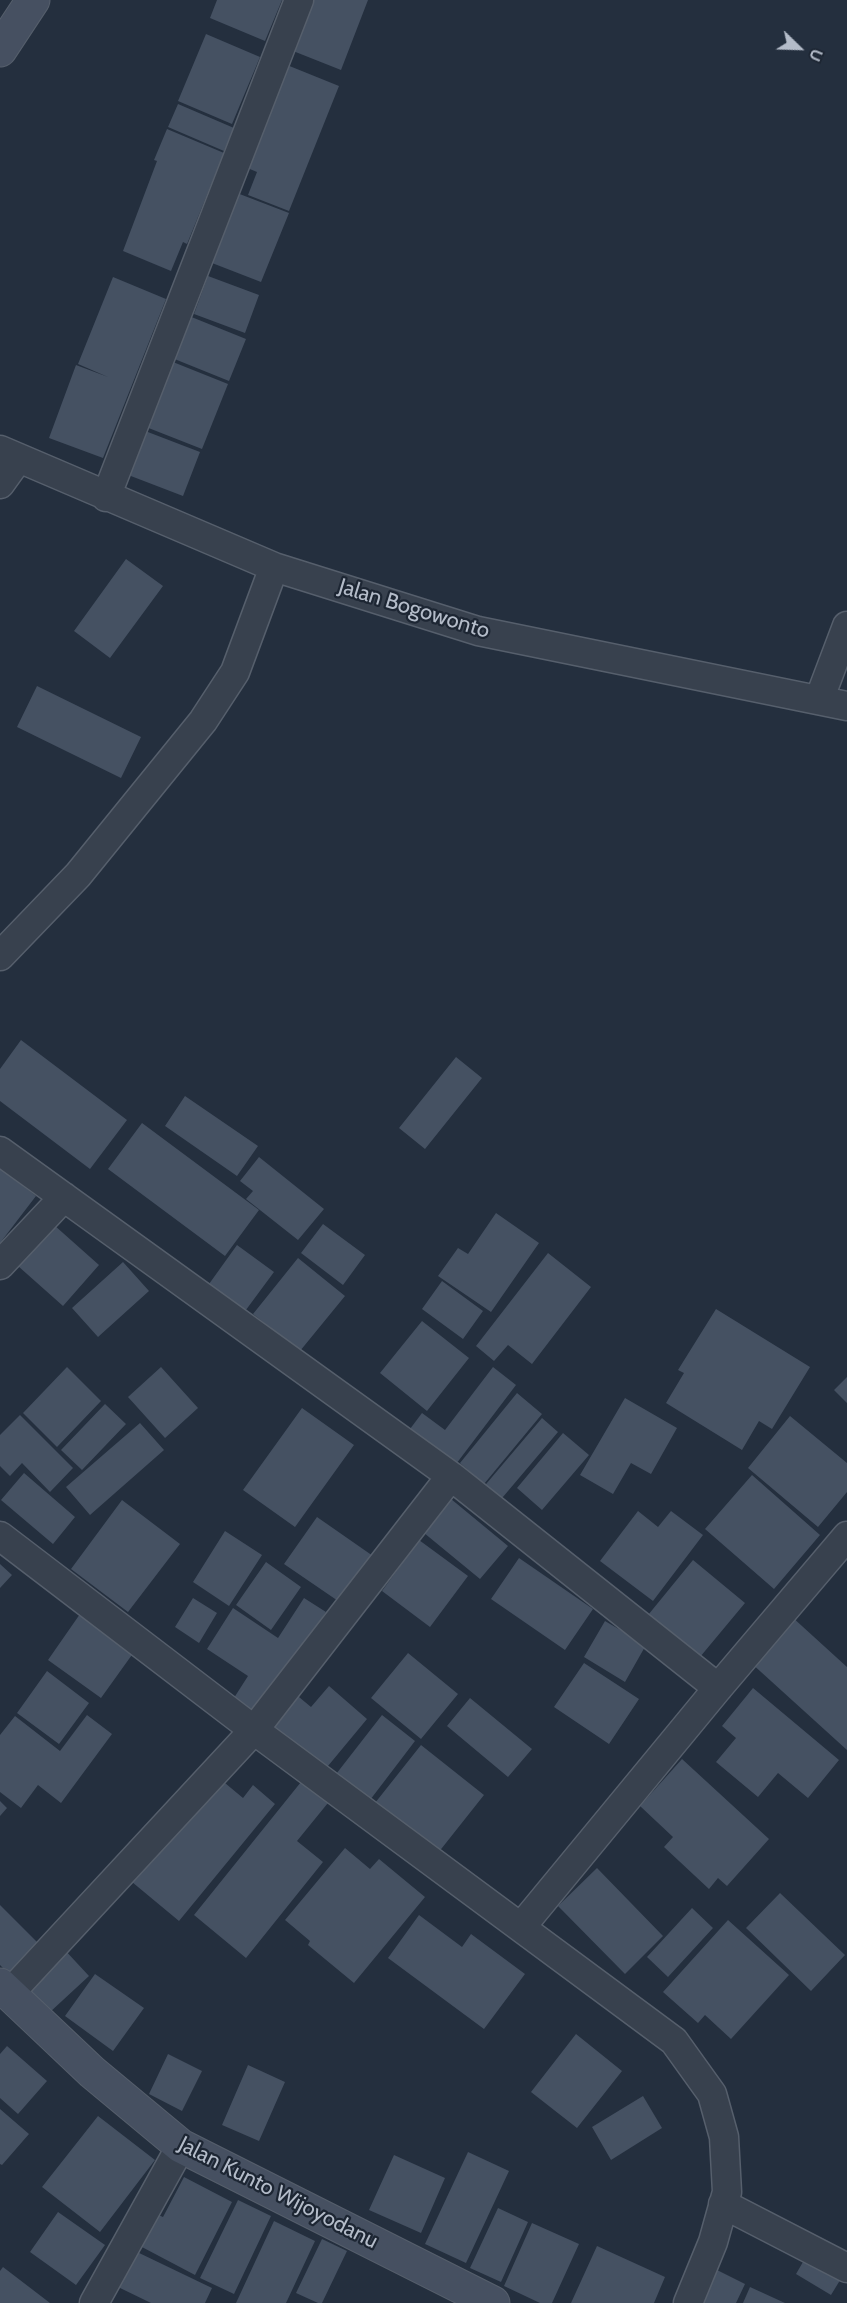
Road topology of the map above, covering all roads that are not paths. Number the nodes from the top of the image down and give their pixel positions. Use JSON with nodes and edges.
{"nodes":[{"id":1,"x":33,"y":0,"type":"edge"},
{"id":2,"x":299,"y":0,"type":"edge"},
{"id":3,"x":0,"y":51,"type":"edge"},
{"id":4,"x":9,"y":455,"type":"edge"},
{"id":5,"x":0,"y":484,"type":"edge"},
{"id":6,"x":106,"y":497,"type":"junction"},
{"id":7,"x":274,"y":567,"type":"junction"},
{"id":8,"x":847,"y":626,"type":"edge"},
{"id":9,"x":819,"y":700,"type":"junction"},
{"id":10,"x":847,"y":706,"type":"edge"},
{"id":11,"x":0,"y":956,"type":"edge"},
{"id":12,"x":0,"y":1150,"type":"edge"},
{"id":13,"x":64,"y":1197,"type":"junction"},
{"id":14,"x":0,"y":1265,"type":"edge"},
{"id":15,"x":451,"y":1476,"type":"junction"},
{"id":16,"x":0,"y":1536,"type":"edge"},
{"id":17,"x":847,"y":1536,"type":"edge"},
{"id":18,"x":718,"y":1688,"type":"junction"},
{"id":19,"x":254,"y":1730,"type":"junction"},
{"id":20,"x":521,"y":1927,"type":"junction"},
{"id":21,"x":4,"y":1989,"type":"edge"},
{"id":22,"x":181,"y":2146,"type":"junction"},
{"id":23,"x":723,"y":2204,"type":"junction"},
{"id":24,"x":847,"y":2268,"type":"edge"},
{"id":25,"x":94,"y":2303,"type":"edge"},
{"id":26,"x":493,"y":2303,"type":"edge"},
{"id":27,"x":688,"y":2303,"type":"edge"}],
"edges":[{"from":1,"to":3,"type":"street"},
{"from":2,"to":6,"type":"street"},
{"from":4,"to":5,"type":"street"},
{"from":4,"to":6,"type":"street","name":"Jalan Bogowonto"},
{"from":6,"to":7,"type":"street","name":"Jalan Bogowonto"},
{"from":7,"to":9,"type":"street","name":"Jalan Bogowonto"},
{"from":7,"to":11,"type":"street"},
{"from":8,"to":9,"type":"street"},
{"from":9,"to":10,"type":"street","name":"Jalan Bogowonto"},
{"from":12,"to":13,"type":"street"},
{"from":13,"to":14,"type":"street"},
{"from":13,"to":15,"type":"street"},
{"from":15,"to":18,"type":"street"},
{"from":15,"to":19,"type":"street"},
{"from":16,"to":19,"type":"street"},
{"from":17,"to":18,"type":"street"},
{"from":18,"to":20,"type":"street"},
{"from":19,"to":20,"type":"street"},
{"from":19,"to":21,"type":"street"},
{"from":20,"to":23,"type":"street"},
{"from":21,"to":22,"type":"street","name":"Jalan Kunto Wijoyodanu"},
{"from":22,"to":25,"type":"street"},
{"from":22,"to":26,"type":"street","name":"Jalan Kunto Wijoyodanu"},
{"from":23,"to":24,"type":"street"},
{"from":23,"to":27,"type":"street"}]}
